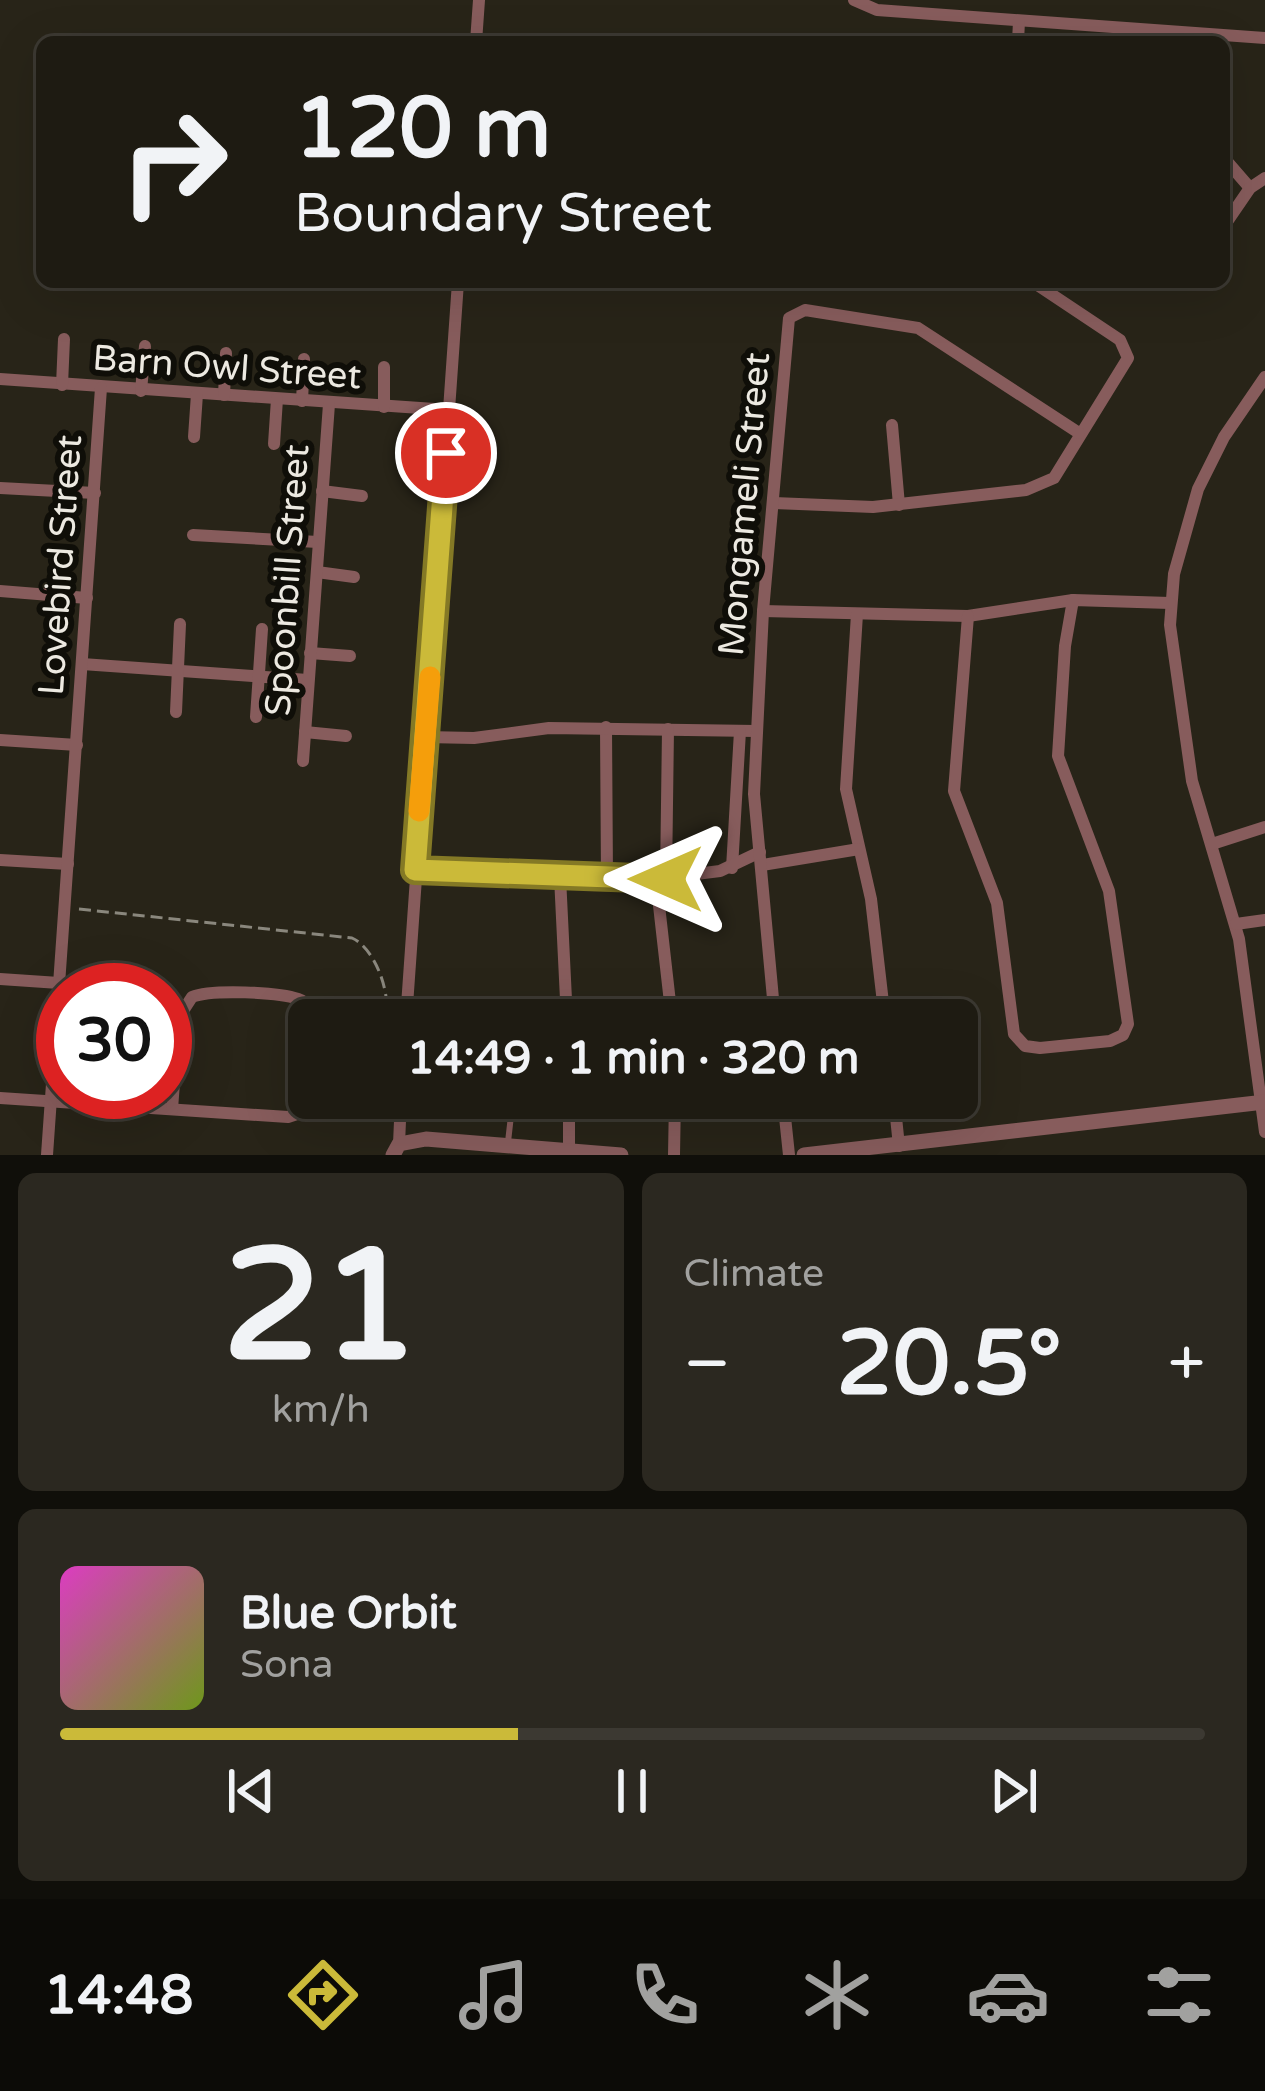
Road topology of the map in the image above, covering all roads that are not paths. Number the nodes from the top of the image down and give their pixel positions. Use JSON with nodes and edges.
{"nodes":[{"id":1,"x":479,"y":0,"type":"edge"},
{"id":2,"x":854,"y":0,"type":"edge"},
{"id":3,"x":1019,"y":21,"type":"junction"},
{"id":4,"x":476,"y":36,"type":"edge"},
{"id":5,"x":1018,"y":36,"type":"edge"},
{"id":6,"x":1177,"y":36,"type":"edge"},
{"id":7,"x":1230,"y":38,"type":"edge"},
{"id":8,"x":1265,"y":38,"type":"edge"},
{"id":9,"x":1230,"y":165,"type":"edge"},
{"id":10,"x":1265,"y":178,"type":"edge"},
{"id":11,"x":1250,"y":188,"type":"junction"},
{"id":12,"x":1230,"y":217,"type":"edge"},
{"id":13,"x":458,"y":288,"type":"edge"},
{"id":14,"x":1043,"y":288,"type":"edge"},
{"id":15,"x":64,"y":339,"type":"dead end"},
{"id":16,"x":145,"y":346,"type":"dead end"},
{"id":17,"x":226,"y":353,"type":"dead end"},
{"id":18,"x":304,"y":359,"type":"dead end"},
{"id":19,"x":384,"y":367,"type":"dead end"},
{"id":20,"x":1265,"y":377,"type":"edge"},
{"id":21,"x":0,"y":379,"type":"edge"},
{"id":22,"x":62,"y":385,"type":"junction"},
{"id":23,"x":101,"y":388,"type":"junction"},
{"id":24,"x":141,"y":391,"type":"junction"},
{"id":25,"x":197,"y":394,"type":"junction"},
{"id":26,"x":224,"y":395,"type":"junction"},
{"id":27,"x":1250,"y":398,"type":"junction"},
{"id":28,"x":277,"y":399,"type":"junction"},
{"id":29,"x":302,"y":401,"type":"junction"},
{"id":30,"x":329,"y":404,"type":"junction"},
{"id":31,"x":384,"y":407,"type":"junction"},
{"id":32,"x":1265,"y":408,"type":"edge"},
{"id":33,"x":449,"y":410,"type":"junction"},
{"id":34,"x":892,"y":425,"type":"dead end"},
{"id":35,"x":1079,"y":433,"type":"junction"},
{"id":36,"x":194,"y":437,"type":"dead end"},
{"id":37,"x":274,"y":444,"type":"dead end"},
{"id":38,"x":0,"y":488,"type":"edge"},
{"id":39,"x":322,"y":490,"type":"junction"},
{"id":40,"x":95,"y":494,"type":"junction"},
{"id":41,"x":362,"y":496,"type":"dead end"},
{"id":42,"x":774,"y":503,"type":"junction"},
{"id":43,"x":899,"y":506,"type":"junction"},
{"id":44,"x":193,"y":535,"type":"dead end"},
{"id":45,"x":318,"y":542,"type":"junction"},
{"id":46,"x":317,"y":572,"type":"junction"},
{"id":47,"x":354,"y":577,"type":"dead end"},
{"id":48,"x":0,"y":591,"type":"edge"},
{"id":49,"x":87,"y":598,"type":"junction"},
{"id":50,"x":1073,"y":600,"type":"junction"},
{"id":51,"x":1171,"y":604,"type":"junction"},
{"id":52,"x":763,"y":611,"type":"junction"},
{"id":53,"x":857,"y":614,"type":"junction"},
{"id":54,"x":968,"y":616,"type":"junction"},
{"id":55,"x":180,"y":624,"type":"dead end"},
{"id":56,"x":262,"y":629,"type":"dead end"},
{"id":57,"x":310,"y":653,"type":"junction"},
{"id":58,"x":350,"y":656,"type":"dead end"},
{"id":59,"x":82,"y":664,"type":"junction"},
{"id":60,"x":178,"y":671,"type":"junction"},
{"id":61,"x":258,"y":676,"type":"junction"},
{"id":62,"x":308,"y":680,"type":"junction"},
{"id":63,"x":176,"y":712,"type":"dead end"},
{"id":64,"x":256,"y":717,"type":"dead end"},
{"id":65,"x":606,"y":727,"type":"junction"},
{"id":66,"x":668,"y":729,"type":"junction"},
{"id":67,"x":740,"y":730,"type":"junction"},
{"id":68,"x":756,"y":730,"type":"junction"},
{"id":69,"x":305,"y":732,"type":"junction"},
{"id":70,"x":346,"y":736,"type":"dead end"},
{"id":71,"x":425,"y":737,"type":"junction"},
{"id":72,"x":0,"y":740,"type":"edge"},
{"id":73,"x":77,"y":745,"type":"junction"},
{"id":74,"x":303,"y":760,"type":"dead end"},
{"id":75,"x":1265,"y":827,"type":"edge"},
{"id":76,"x":1213,"y":844,"type":"junction"},
{"id":77,"x":859,"y":849,"type":"junction"},
{"id":78,"x":761,"y":859,"type":"junction"},
{"id":79,"x":0,"y":860,"type":"edge"},
{"id":80,"x":68,"y":864,"type":"junction"},
{"id":81,"x":732,"y":868,"type":"junction"},
{"id":82,"x":415,"y":870,"type":"junction"},
{"id":83,"x":560,"y":878,"type":"junction"},
{"id":84,"x":607,"y":878,"type":"junction"},
{"id":85,"x":661,"y":879,"type":"junction"},
{"id":86,"x":1265,"y":920,"type":"edge"},
{"id":87,"x":1236,"y":924,"type":"junction"},
{"id":88,"x":61,"y":963,"type":"edge"},
{"id":89,"x":0,"y":979,"type":"edge"},
{"id":90,"x":36,"y":981,"type":"edge"},
{"id":91,"x":192,"y":997,"type":"edge"},
{"id":92,"x":295,"y":999,"type":"edge"},
{"id":93,"x":407,"y":999,"type":"edge"},
{"id":94,"x":566,"y":999,"type":"edge"},
{"id":95,"x":670,"y":999,"type":"edge"},
{"id":96,"x":773,"y":999,"type":"edge"},
{"id":97,"x":883,"y":999,"type":"edge"},
{"id":98,"x":0,"y":1098,"type":"edge"},
{"id":99,"x":36,"y":1100,"type":"edge"},
{"id":100,"x":1263,"y":1102,"type":"edge"},
{"id":101,"x":192,"y":1111,"type":"edge"},
{"id":102,"x":288,"y":1118,"type":"edge"},
{"id":103,"x":49,"y":1119,"type":"edge"},
{"id":104,"x":399,"y":1119,"type":"edge"},
{"id":105,"x":511,"y":1119,"type":"edge"},
{"id":106,"x":568,"y":1119,"type":"edge"},
{"id":107,"x":675,"y":1119,"type":"edge"},
{"id":108,"x":785,"y":1119,"type":"edge"},
{"id":109,"x":896,"y":1119,"type":"edge"},
{"id":110,"x":1265,"y":1132,"type":"edge"},
{"id":111,"x":508,"y":1146,"type":"junction"},
{"id":112,"x":899,"y":1146,"type":"junction"},
{"id":113,"x":396,"y":1149,"type":"edge"},
{"id":114,"x":569,"y":1151,"type":"junction"},
{"id":115,"x":47,"y":1155,"type":"edge"},
{"id":116,"x":621,"y":1155,"type":"edge"},
{"id":117,"x":674,"y":1155,"type":"edge"},
{"id":118,"x":789,"y":1155,"type":"edge"},
{"id":119,"x":804,"y":1155,"type":"edge"}],
"edges":[{"from":1,"to":4,"type":"street"},
{"from":2,"to":3,"type":"street"},
{"from":3,"to":5,"type":"street"},
{"from":3,"to":6,"type":"street"},
{"from":7,"to":8,"type":"street"},
{"from":9,"to":11,"type":"street"},
{"from":10,"to":11,"type":"street"},
{"from":11,"to":12,"type":"street"},
{"from":13,"to":33,"type":"street"},
{"from":14,"to":35,"type":"street"},
{"from":15,"to":22,"type":"street"},
{"from":16,"to":24,"type":"street"},
{"from":17,"to":26,"type":"street"},
{"from":18,"to":29,"type":"street"},
{"from":19,"to":31,"type":"street"},
{"from":20,"to":27,"type":"street"},
{"from":21,"to":22,"type":"street","name":"Barn Owl Street"},
{"from":22,"to":23,"type":"street","name":"Barn Owl Street"},
{"from":23,"to":24,"type":"street","name":"Barn Owl Street"},
{"from":23,"to":40,"type":"street","name":"Lovebird Street"},
{"from":24,"to":25,"type":"street","name":"Barn Owl Street"},
{"from":25,"to":26,"type":"street","name":"Barn Owl Street"},
{"from":25,"to":36,"type":"street"},
{"from":26,"to":28,"type":"street","name":"Barn Owl Street"},
{"from":27,"to":32,"type":"street"},
{"from":27,"to":51,"type":"street"},
{"from":28,"to":29,"type":"street","name":"Barn Owl Street"},
{"from":28,"to":37,"type":"street"},
{"from":29,"to":30,"type":"street","name":"Barn Owl Street"},
{"from":30,"to":31,"type":"street","name":"Barn Owl Street"},
{"from":30,"to":39,"type":"street","name":"Spoonbill Street"},
{"from":31,"to":33,"type":"street","name":"Barn Owl Street"},
{"from":33,"to":71,"type":"street"},
{"from":34,"to":43,"type":"street"},
{"from":35,"to":42,"type":"street","name":"Mongameli Street"},
{"from":35,"to":43,"type":"street"},
{"from":38,"to":40,"type":"street"},
{"from":39,"to":41,"type":"street"},
{"from":39,"to":45,"type":"street","name":"Spoonbill Street"},
{"from":40,"to":49,"type":"street","name":"Lovebird Street"},
{"from":42,"to":43,"type":"street"},
{"from":42,"to":52,"type":"street","name":"Mongameli Street"},
{"from":44,"to":45,"type":"street"},
{"from":45,"to":46,"type":"street","name":"Spoonbill Street"},
{"from":46,"to":47,"type":"street"},
{"from":46,"to":57,"type":"street","name":"Spoonbill Street"},
{"from":48,"to":49,"type":"street"},
{"from":49,"to":59,"type":"street","name":"Lovebird Street"},
{"from":50,"to":51,"type":"street"},
{"from":50,"to":54,"type":"street"},
{"from":50,"to":54,"type":"street"},
{"from":51,"to":76,"type":"street"},
{"from":52,"to":53,"type":"street"},
{"from":52,"to":68,"type":"street","name":"Mongameli Street"},
{"from":53,"to":54,"type":"street"},
{"from":53,"to":77,"type":"street"},
{"from":55,"to":60,"type":"street"},
{"from":56,"to":61,"type":"street"},
{"from":57,"to":58,"type":"street"},
{"from":57,"to":62,"type":"street","name":"Spoonbill Street"},
{"from":59,"to":60,"type":"street"},
{"from":59,"to":73,"type":"street","name":"Lovebird Street"},
{"from":60,"to":61,"type":"street"},
{"from":60,"to":63,"type":"street"},
{"from":61,"to":62,"type":"street"},
{"from":61,"to":64,"type":"street"},
{"from":62,"to":69,"type":"street","name":"Spoonbill Street"},
{"from":65,"to":66,"type":"street"},
{"from":65,"to":71,"type":"street"},
{"from":65,"to":84,"type":"street"},
{"from":66,"to":67,"type":"street"},
{"from":66,"to":85,"type":"street"},
{"from":67,"to":68,"type":"street"},
{"from":67,"to":81,"type":"street"},
{"from":68,"to":78,"type":"street","name":"Mongameli Street"},
{"from":69,"to":70,"type":"street"},
{"from":69,"to":74,"type":"street","name":"Spoonbill Street"},
{"from":71,"to":82,"type":"street"},
{"from":72,"to":73,"type":"street"},
{"from":73,"to":80,"type":"street","name":"Lovebird Street"},
{"from":75,"to":76,"type":"street"},
{"from":76,"to":87,"type":"street"},
{"from":77,"to":78,"type":"street"},
{"from":77,"to":97,"type":"street"},
{"from":78,"to":81,"type":"street"},
{"from":78,"to":96,"type":"street","name":"Mongameli Street"},
{"from":79,"to":80,"type":"street"},
{"from":80,"to":88,"type":"street","name":"Lovebird Street"},
{"from":81,"to":85,"type":"street"},
{"from":82,"to":83,"type":"street"},
{"from":82,"to":93,"type":"street"},
{"from":83,"to":84,"type":"street"},
{"from":83,"to":94,"type":"street"},
{"from":84,"to":85,"type":"street"},
{"from":85,"to":95,"type":"street"},
{"from":86,"to":87,"type":"street"},
{"from":87,"to":100,"type":"street"},
{"from":89,"to":90,"type":"street"},
{"from":91,"to":92,"type":"street"},
{"from":98,"to":99,"type":"street"},
{"from":100,"to":110,"type":"street"},
{"from":100,"to":112,"type":"street"},
{"from":101,"to":102,"type":"street"},
{"from":103,"to":115,"type":"street","name":"Lovebird Street"},
{"from":104,"to":113,"type":"street"},
{"from":105,"to":111,"type":"lane"},
{"from":106,"to":114,"type":"street"},
{"from":107,"to":117,"type":"street"},
{"from":108,"to":118,"type":"street"},
{"from":109,"to":112,"type":"street"},
{"from":111,"to":113,"type":"street"},
{"from":111,"to":114,"type":"street"},
{"from":112,"to":119,"type":"street"},
{"from":114,"to":116,"type":"street"}]}
